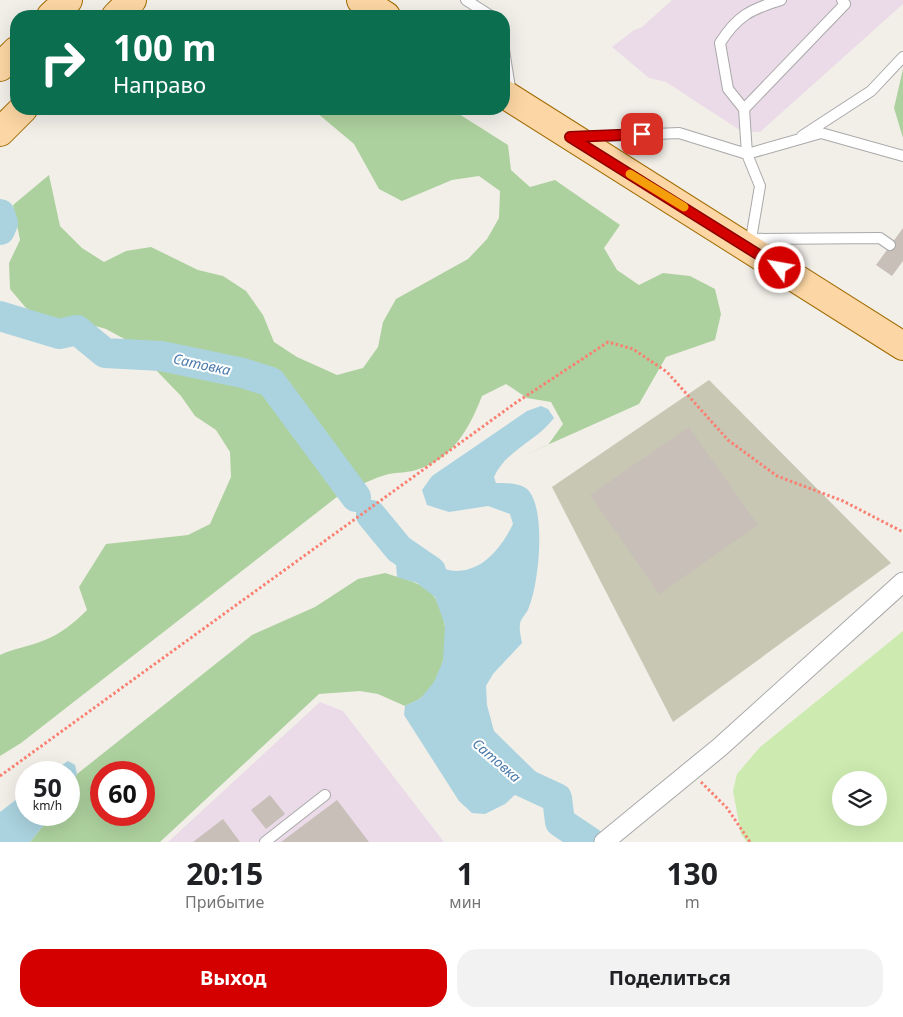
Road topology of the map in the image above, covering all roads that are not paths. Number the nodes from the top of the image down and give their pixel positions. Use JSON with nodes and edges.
{"nodes":[{"id":1,"x":68,"y":0,"type":"edge"},
{"id":2,"x":132,"y":0,"type":"edge"},
{"id":3,"x":361,"y":0,"type":"edge"},
{"id":4,"x":466,"y":0,"type":"edge"},
{"id":5,"x":781,"y":0,"type":"edge"},
{"id":6,"x":842,"y":0,"type":"edge"},
{"id":7,"x":57,"y":10,"type":"edge"},
{"id":8,"x":122,"y":10,"type":"edge"},
{"id":9,"x":377,"y":10,"type":"edge"},
{"id":10,"x":482,"y":10,"type":"edge"},
{"id":11,"x":10,"y":57,"type":"edge"},
{"id":12,"x":903,"y":57,"type":"edge"},
{"id":13,"x":0,"y":67,"type":"edge"},
{"id":14,"x":510,"y":98,"type":"edge"},
{"id":15,"x":744,"y":109,"type":"junction"},
{"id":16,"x":17,"y":115,"type":"edge"},
{"id":17,"x":0,"y":132,"type":"edge"},
{"id":18,"x":570,"y":137,"type":"junction"},
{"id":19,"x":795,"y":140,"type":"junction"},
{"id":20,"x":747,"y":154,"type":"junction"},
{"id":21,"x":903,"y":156,"type":"edge"},
{"id":22,"x":742,"y":239,"type":"junction"},
{"id":23,"x":890,"y":245,"type":"dead end"},
{"id":24,"x":903,"y":346,"type":"edge"},
{"id":25,"x":903,"y":582,"type":"edge"},
{"id":26,"x":325,"y":795,"type":"dead end"},
{"id":27,"x":265,"y":842,"type":"edge"},
{"id":28,"x":604,"y":842,"type":"edge"}],
"edges":[{"from":1,"to":7,"type":"main road"},
{"from":2,"to":8,"type":"main road"},
{"from":3,"to":9,"type":"main road"},
{"from":4,"to":10,"type":"lane"},
{"from":5,"to":15,"type":"lane"},
{"from":6,"to":15,"type":"lane"},
{"from":11,"to":13,"type":"main road"},
{"from":12,"to":19,"type":"lane"},
{"from":14,"to":18,"type":"main road"},
{"from":15,"to":20,"type":"lane"},
{"from":16,"to":17,"type":"main road"},
{"from":18,"to":20,"type":"lane"},
{"from":18,"to":22,"type":"main road"},
{"from":19,"to":20,"type":"lane"},
{"from":19,"to":21,"type":"lane"},
{"from":20,"to":22,"type":"lane"},
{"from":22,"to":23,"type":"lane"},
{"from":22,"to":24,"type":"main road"},
{"from":25,"to":28,"type":"street"},
{"from":26,"to":27,"type":"lane"}]}
